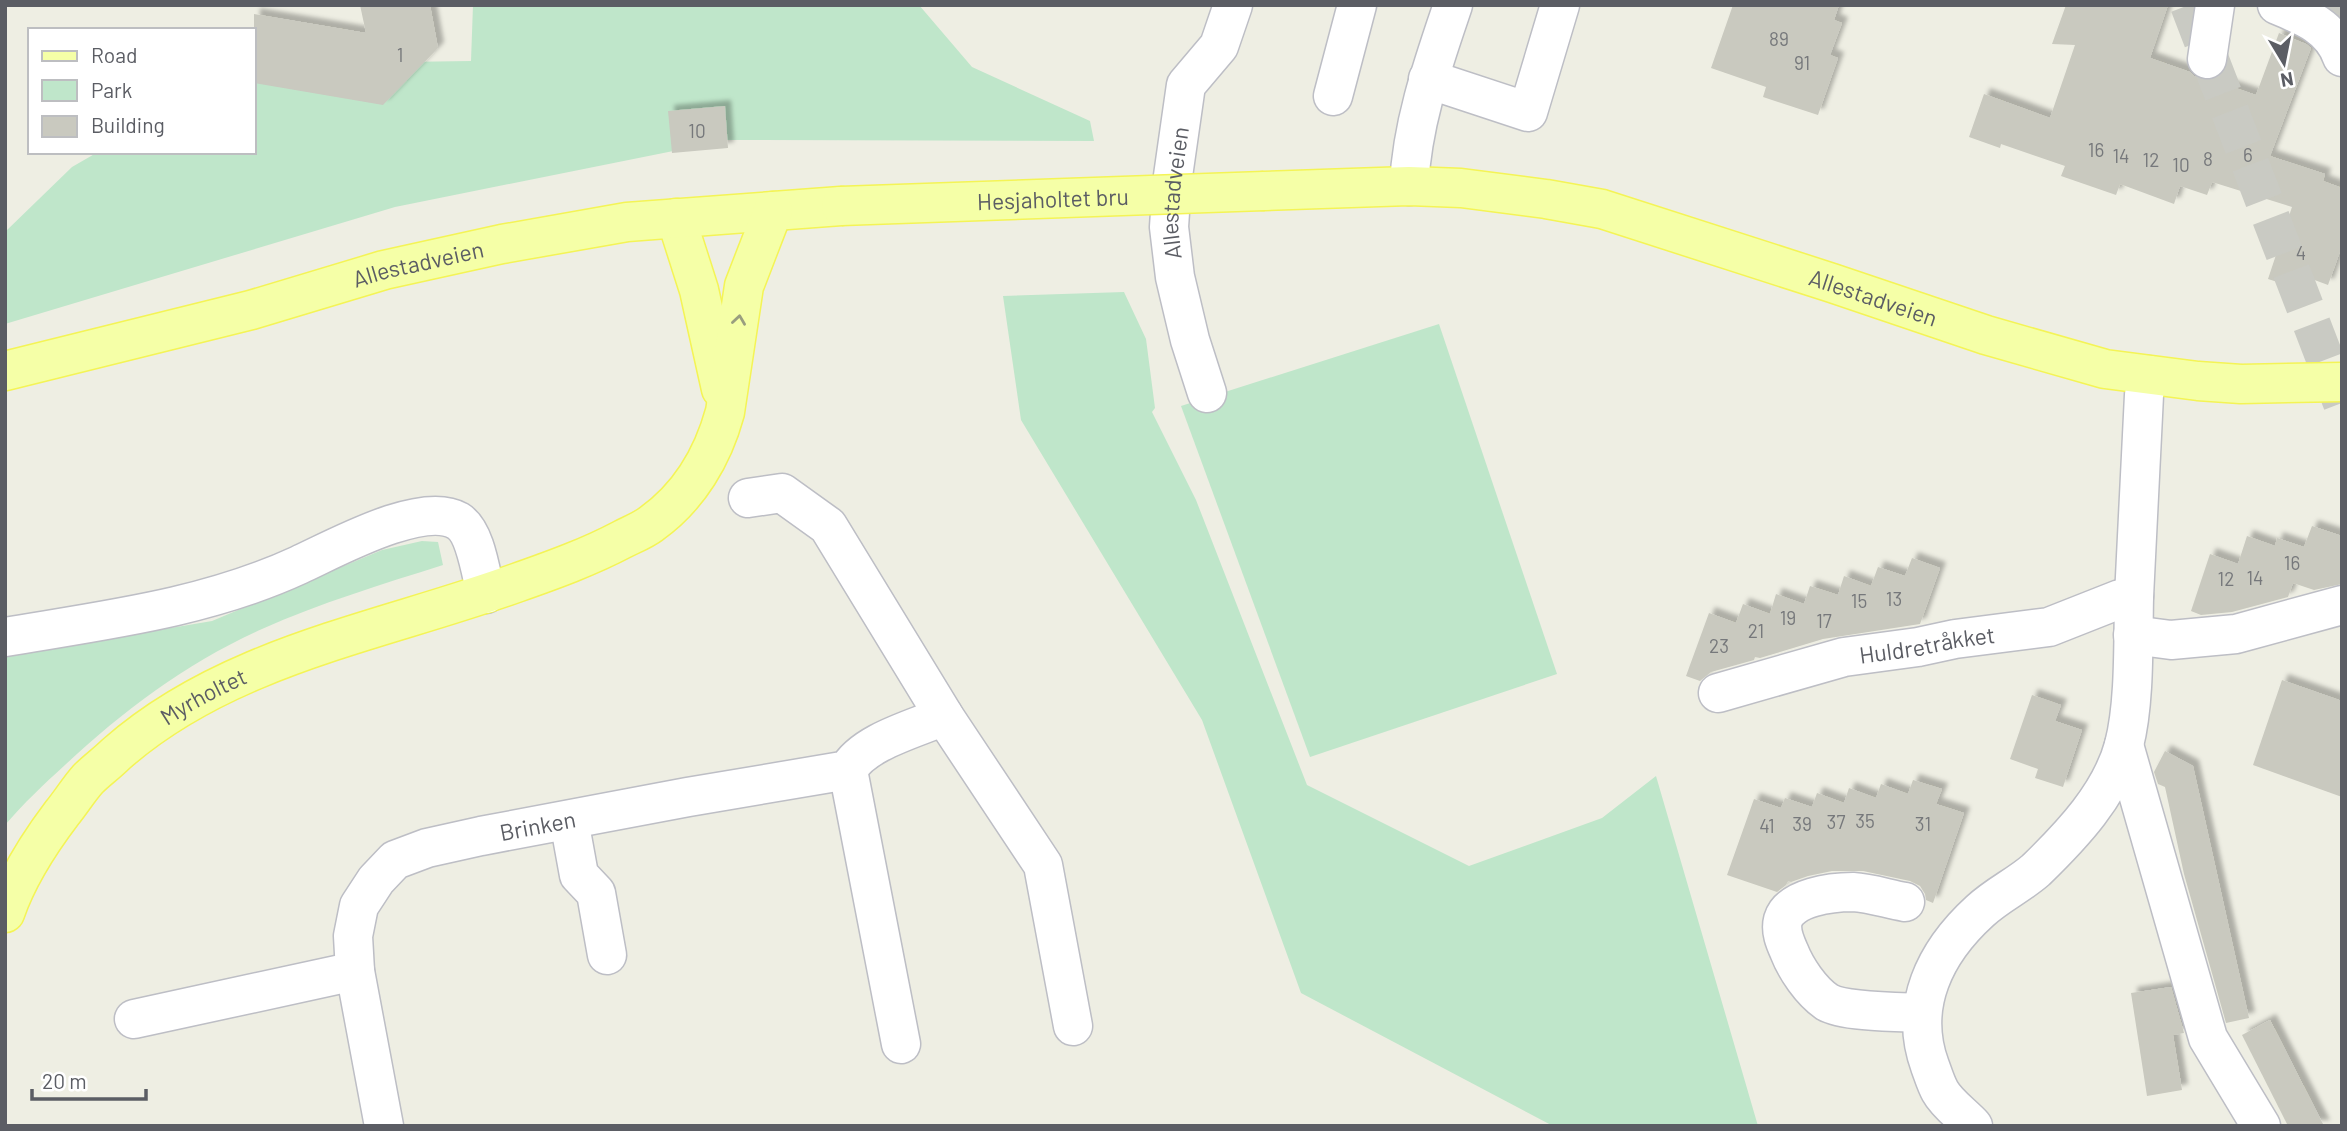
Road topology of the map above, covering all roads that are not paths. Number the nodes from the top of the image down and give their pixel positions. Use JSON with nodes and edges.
{"nodes":[{"id":1,"x":1233,"y":5,"type":"edge"},
{"id":2,"x":1357,"y":5,"type":"edge"},
{"id":3,"x":1454,"y":5,"type":"edge"},
{"id":4,"x":1560,"y":5,"type":"edge"},
{"id":5,"x":2215,"y":5,"type":"edge"},
{"id":6,"x":2277,"y":5,"type":"edge"},
{"id":7,"x":2342,"y":57,"type":"edge"},
{"id":8,"x":2207,"y":59,"type":"dead end"},
{"id":9,"x":1428,"y":79,"type":"junction"},
{"id":10,"x":1333,"y":96,"type":"dead end"},
{"id":11,"x":1409,"y":186,"type":"junction"},
{"id":12,"x":1264,"y":191,"type":"joint"},
{"id":13,"x":841,"y":206,"type":"joint"},
{"id":14,"x":772,"y":211,"type":"junction"},
{"id":15,"x":676,"y":218,"type":"junction"},
{"id":16,"x":5,"y":371,"type":"edge"},
{"id":17,"x":2148,"y":375,"type":"junction"},
{"id":18,"x":2342,"y":382,"type":"edge"},
{"id":19,"x":1207,"y":393,"type":"dead end"},
{"id":20,"x":726,"y":412,"type":"junction"},
{"id":21,"x":748,"y":498,"type":"dead end"},
{"id":22,"x":486,"y":594,"type":"junction"},
{"id":23,"x":2134,"y":596,"type":"junction"},
{"id":24,"x":2342,"y":605,"type":"edge"},
{"id":25,"x":2133,"y":635,"type":"junction"},
{"id":26,"x":5,"y":637,"type":"edge"},
{"id":27,"x":1718,"y":692,"type":"dead end"},
{"id":28,"x":944,"y":716,"type":"junction"},
{"id":29,"x":2123,"y":745,"type":"junction"},
{"id":30,"x":848,"y":770,"type":"junction"},
{"id":31,"x":569,"y":820,"type":"junction"},
{"id":32,"x":1905,"y":902,"type":"dead end"},
{"id":33,"x":5,"y":913,"type":"edge"},
{"id":34,"x":607,"y":955,"type":"dead end"},
{"id":35,"x":355,"y":971,"type":"junction"},
{"id":36,"x":1922,"y":1013,"type":"junction"},
{"id":37,"x":134,"y":1019,"type":"dead end"},
{"id":38,"x":1073,"y":1026,"type":"dead end"},
{"id":39,"x":901,"y":1044,"type":"dead end"},
{"id":40,"x":384,"y":1126,"type":"edge"},
{"id":41,"x":1973,"y":1126,"type":"edge"},
{"id":42,"x":2261,"y":1126,"type":"edge"}],
"edges":[{"from":1,"to":19,"type":"street","name":"Allestadveien"},
{"from":2,"to":10,"type":"street"},
{"from":3,"to":9,"type":"street"},
{"from":4,"to":9,"type":"street"},
{"from":5,"to":8,"type":"street"},
{"from":6,"to":7,"type":"street"},
{"from":9,"to":11,"type":"street"},
{"from":11,"to":12,"type":"main road","name":"Allestadveien"},
{"from":11,"to":17,"type":"main road","name":"Allestadveien"},
{"from":12,"to":13,"type":"main road","name":"Hesjaholtet bru","bridge":true},
{"from":13,"to":14,"type":"main road","name":"Allestadveien"},
{"from":14,"to":15,"type":"main road","name":"Allestadveien"},
{"from":20,"to":14,"type":"main road","name":"Myrholtet","one_way":true},
{"from":15,"to":16,"type":"main road","name":"Allestadveien"},
{"from":15,"to":20,"type":"main road"},
{"from":17,"to":18,"type":"main road","name":"Allestadveien"},
{"from":17,"to":23,"type":"street"},
{"from":20,"to":22,"type":"main road","name":"Myrholtet"},
{"from":21,"to":28,"type":"street"},
{"from":22,"to":26,"type":"street"},
{"from":22,"to":33,"type":"main road","name":"Myrholtet"},
{"from":23,"to":25,"type":"street"},
{"from":23,"to":27,"type":"street","name":"Huldretråkket"},
{"from":24,"to":25,"type":"street"},
{"from":25,"to":29,"type":"street"},
{"from":28,"to":30,"type":"street"},
{"from":28,"to":38,"type":"street"},
{"from":29,"to":36,"type":"street"},
{"from":29,"to":42,"type":"street"},
{"from":30,"to":31,"type":"street","name":"Brinken"},
{"from":30,"to":39,"type":"street"},
{"from":31,"to":34,"type":"street"},
{"from":31,"to":35,"type":"street","name":"Brinken"},
{"from":32,"to":36,"type":"street"},
{"from":35,"to":37,"type":"street"},
{"from":35,"to":40,"type":"street","name":"Brinken"},
{"from":36,"to":41,"type":"street"}]}
